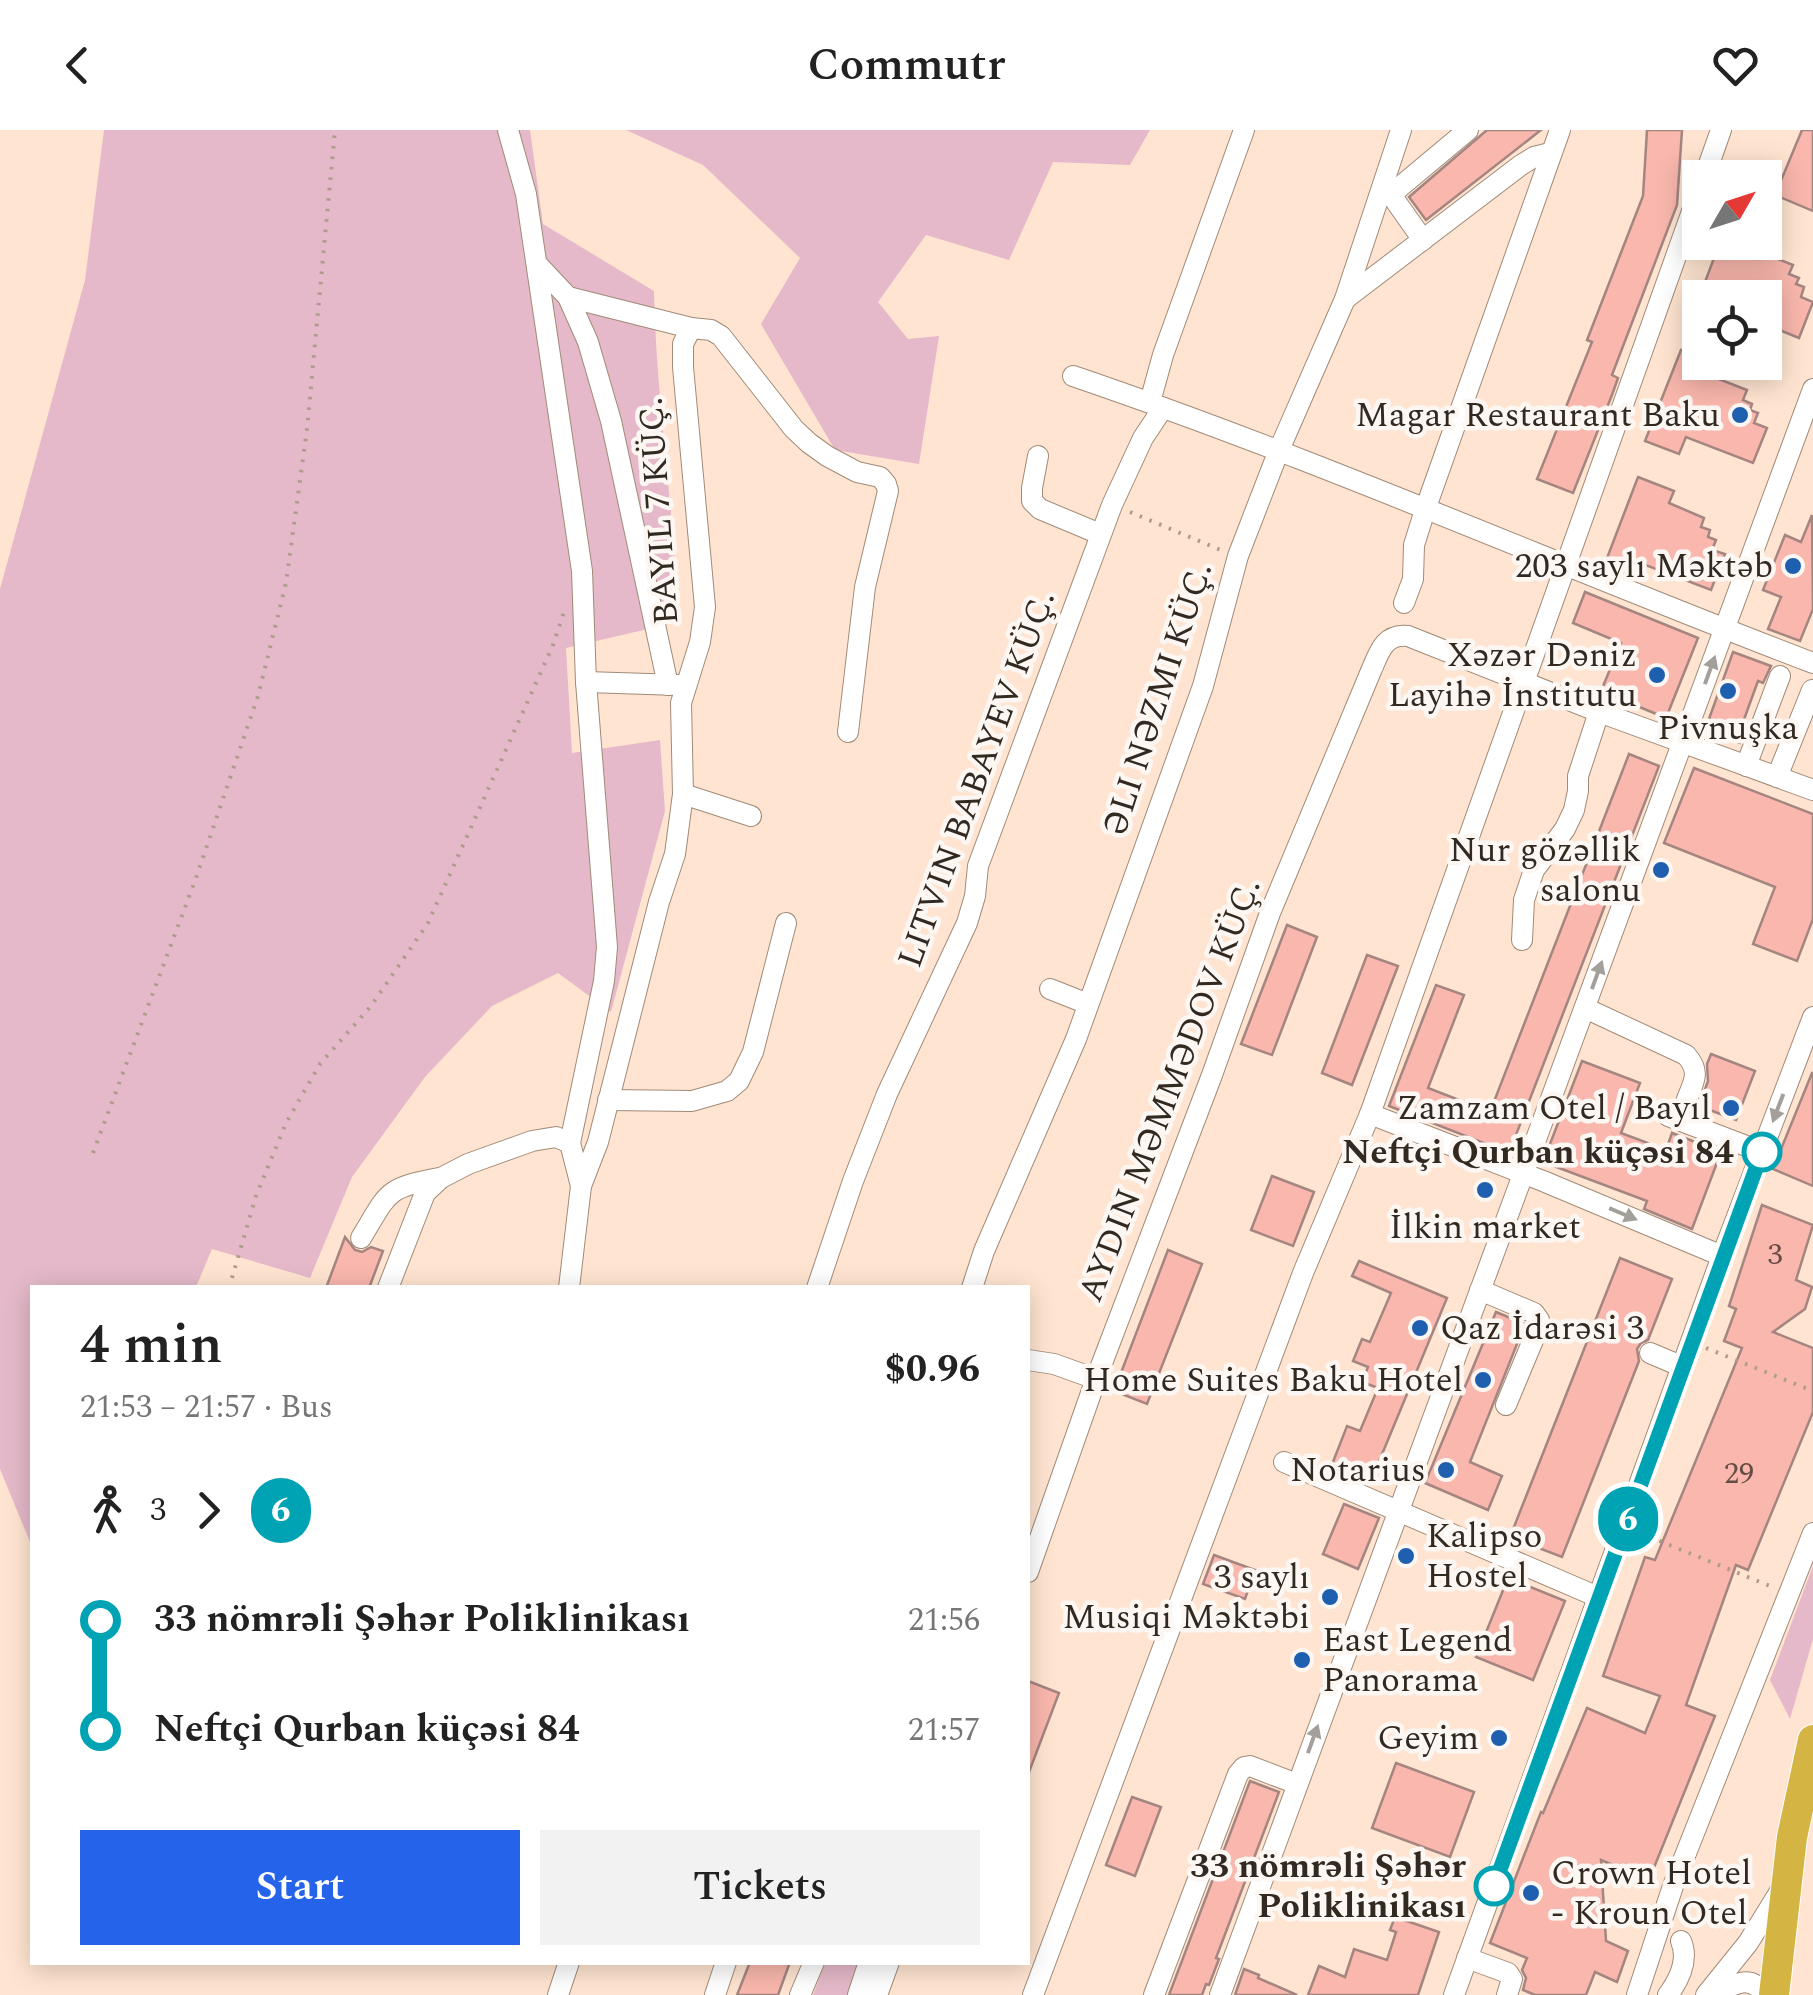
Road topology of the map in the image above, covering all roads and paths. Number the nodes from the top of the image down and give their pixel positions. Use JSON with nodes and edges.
{"nodes":[{"id":1,"x":335,"y":130,"type":"edge"},
{"id":2,"x":508,"y":130,"type":"edge"},
{"id":3,"x":1244,"y":130,"type":"edge"},
{"id":4,"x":1401,"y":130,"type":"edge"},
{"id":5,"x":1468,"y":130,"type":"edge"},
{"id":6,"x":1560,"y":130,"type":"edge"},
{"id":7,"x":1700,"y":130,"type":"edge"},
{"id":8,"x":1721,"y":130,"type":"edge"},
{"id":9,"x":1713,"y":152,"type":"junction"},
{"id":10,"x":1550,"y":153,"type":"junction"},
{"id":11,"x":1710,"y":160,"type":"edge"},
{"id":12,"x":1424,"y":240,"type":"junction"},
{"id":13,"x":1682,"y":240,"type":"edge"},
{"id":14,"x":535,"y":262,"type":"junction"},
{"id":15,"x":568,"y":297,"type":"junction"},
{"id":16,"x":1345,"y":299,"type":"junction"},
{"id":17,"x":691,"y":328,"type":"junction"},
{"id":18,"x":1073,"y":376,"type":"dead end"},
{"id":19,"x":1813,"y":390,"type":"edge"},
{"id":20,"x":1157,"y":405,"type":"junction"},
{"id":21,"x":1279,"y":450,"type":"junction"},
{"id":22,"x":1038,"y":456,"type":"dead end"},
{"id":23,"x":1112,"y":505,"type":"junction"},
{"id":24,"x":1425,"y":510,"type":"junction"},
{"id":25,"x":1100,"y":534,"type":"junction"},
{"id":26,"x":1238,"y":556,"type":"junction"},
{"id":27,"x":1566,"y":566,"type":"junction"},
{"id":28,"x":1404,"y":603,"type":"dead end"},
{"id":29,"x":564,"y":610,"type":"dead end"},
{"id":30,"x":1725,"y":630,"type":"junction"},
{"id":31,"x":1813,"y":663,"type":"edge"},
{"id":32,"x":1780,"y":676,"type":"dead end"},
{"id":33,"x":586,"y":682,"type":"junction"},
{"id":34,"x":1524,"y":683,"type":"junction"},
{"id":35,"x":677,"y":685,"type":"junction"},
{"id":36,"x":1812,"y":690,"type":"edge"},
{"id":37,"x":1599,"y":712,"type":"junction"},
{"id":38,"x":848,"y":732,"type":"dead end"},
{"id":39,"x":1683,"y":743,"type":"junction"},
{"id":40,"x":1746,"y":766,"type":"junction"},
{"id":41,"x":1777,"y":778,"type":"junction"},
{"id":42,"x":1813,"y":790,"type":"edge"},
{"id":43,"x":684,"y":794,"type":"junction"},
{"id":44,"x":751,"y":816,"type":"dead end"},
{"id":45,"x":786,"y":923,"type":"dead end"},
{"id":46,"x":1522,"y":940,"type":"dead end"},
{"id":47,"x":1050,"y":988,"type":"dead end"},
{"id":48,"x":1088,"y":1004,"type":"junction"},
{"id":49,"x":1585,"y":1008,"type":"junction"},
{"id":50,"x":1813,"y":1017,"type":"edge"},
{"id":51,"x":608,"y":1100,"type":"junction"},
{"id":52,"x":1686,"y":1102,"type":"dead end"},
{"id":53,"x":1370,"y":1114,"type":"junction"},
{"id":54,"x":1668,"y":1116,"type":"dead end"},
{"id":55,"x":570,"y":1143,"type":"junction"},
{"id":56,"x":1762,"y":1152,"type":"junction"},
{"id":57,"x":93,"y":1153,"type":"dead end"},
{"id":58,"x":1524,"y":1174,"type":"junction"},
{"id":59,"x":442,"y":1178,"type":"junction"},
{"id":60,"x":581,"y":1186,"type":"junction"},
{"id":61,"x":360,"y":1238,"type":"dead end"},
{"id":62,"x":1722,"y":1256,"type":"junction"},
{"id":63,"x":230,"y":1285,"type":"edge"},
{"id":64,"x":389,"y":1285,"type":"edge"},
{"id":65,"x":569,"y":1285,"type":"edge"},
{"id":66,"x":818,"y":1285,"type":"edge"},
{"id":67,"x":973,"y":1285,"type":"edge"},
{"id":68,"x":1480,"y":1290,"type":"junction"},
{"id":69,"x":1692,"y":1343,"type":"junction"},
{"id":70,"x":1650,"y":1353,"type":"dead end"},
{"id":71,"x":1030,"y":1360,"type":"edge"},
{"id":72,"x":1683,"y":1368,"type":"junction"},
{"id":73,"x":1096,"y":1379,"type":"junction"},
{"id":74,"x":1813,"y":1391,"type":"edge"},
{"id":75,"x":1506,"y":1406,"type":"dead end"},
{"id":76,"x":1283,"y":1465,"type":"dead end"},
{"id":77,"x":1397,"y":1510,"type":"junction"},
{"id":78,"x":1625,"y":1526,"type":"junction"},
{"id":79,"x":1813,"y":1532,"type":"edge"},
{"id":80,"x":1030,"y":1566,"type":"edge"},
{"id":81,"x":1788,"y":1594,"type":"junction"},
{"id":82,"x":1598,"y":1597,"type":"junction"},
{"id":83,"x":1813,"y":1740,"type":"edge"},
{"id":84,"x":1297,"y":1784,"type":"junction"},
{"id":85,"x":1786,"y":1882,"type":"junction"},
{"id":86,"x":1681,"y":1941,"type":"dead end"},
{"id":87,"x":1468,"y":1958,"type":"junction"},
{"id":88,"x":568,"y":1965,"type":"edge"},
{"id":89,"x":725,"y":1965,"type":"edge"},
{"id":90,"x":813,"y":1965,"type":"edge"},
{"id":91,"x":558,"y":1995,"type":"edge"},
{"id":92,"x":715,"y":1995,"type":"edge"},
{"id":93,"x":800,"y":1995,"type":"edge"},
{"id":94,"x":1033,"y":1995,"type":"edge"},
{"id":95,"x":1154,"y":1995,"type":"edge"},
{"id":96,"x":1220,"y":1995,"type":"edge"},
{"id":97,"x":1454,"y":1995,"type":"edge"},
{"id":98,"x":1508,"y":1995,"type":"edge"},
{"id":99,"x":1638,"y":1995,"type":"edge"},
{"id":100,"x":1668,"y":1995,"type":"edge"},
{"id":101,"x":1706,"y":1995,"type":"edge"},
{"id":102,"x":1714,"y":1995,"type":"edge"},
{"id":103,"x":1765,"y":1995,"type":"edge"},
{"id":104,"x":1774,"y":1995,"type":"edge"}],
"edges":[{"from":1,"to":57,"type":"path"},
{"from":2,"to":14,"type":"street"},
{"from":3,"to":20,"type":"street","name":"LITVIN BABAYEV KÜÇ."},
{"from":4,"to":16,"type":"street","name":"ƏLI NƏZMI KÜÇ."},
{"from":5,"to":12,"type":"street"},
{"from":6,"to":10,"type":"street"},
{"from":7,"to":9,"type":"street"},
{"from":8,"to":9,"type":"street"},
{"from":9,"to":11,"type":"street"},
{"from":10,"to":12,"type":"street"},
{"from":10,"to":24,"type":"street"},
{"from":12,"to":16,"type":"street"},
{"from":13,"to":27,"type":"street"},
{"from":14,"to":15,"type":"street"},
{"from":14,"to":33,"type":"street"},
{"from":15,"to":17,"type":"street"},
{"from":15,"to":35,"type":"street"},
{"from":16,"to":21,"type":"street","name":"ƏLI NƏZMI KÜÇ."},
{"from":17,"to":35,"type":"street"},
{"from":17,"to":38,"type":"street"},
{"from":18,"to":20,"type":"street"},
{"from":19,"to":30,"type":"street"},
{"from":20,"to":21,"type":"street"},
{"from":20,"to":23,"type":"street","name":"LITVIN BABAYEV KÜÇ."},
{"from":21,"to":24,"type":"street"},
{"from":21,"to":26,"type":"street","name":"ƏLI NƏZMI KÜÇ."},
{"from":22,"to":25,"type":"street"},
{"from":23,"to":25,"type":"street","name":"LITVIN BABAYEV KÜÇ."},
{"from":23,"to":26,"type":"path"},
{"from":24,"to":27,"type":"street"},
{"from":24,"to":28,"type":"street"},
{"from":25,"to":66,"type":"street","name":"LITVIN BABAYEV KÜÇ."},
{"from":26,"to":48,"type":"street","name":"ƏLI NƏZMI KÜÇ."},
{"from":27,"to":30,"type":"street"},
{"from":27,"to":34,"type":"street"},
{"from":29,"to":63,"type":"path"},
{"from":30,"to":31,"type":"street"},
{"from":39,"to":30,"type":"street","one_way":true},
{"from":32,"to":40,"type":"street"},
{"from":33,"to":35,"type":"street"},
{"from":33,"to":55,"type":"street"},
{"from":34,"to":37,"type":"street"},
{"from":34,"to":53,"type":"street"},
{"from":34,"to":73,"type":"street"},
{"from":35,"to":43,"type":"street"},
{"from":36,"to":41,"type":"street"},
{"from":37,"to":39,"type":"street"},
{"from":37,"to":46,"type":"street"},
{"from":39,"to":40,"type":"street"},
{"from":49,"to":39,"type":"street","one_way":true},
{"from":40,"to":41,"type":"street"},
{"from":41,"to":42,"type":"street"},
{"from":43,"to":44,"type":"street"},
{"from":43,"to":51,"type":"street"},
{"from":45,"to":51,"type":"street"},
{"from":47,"to":48,"type":"street"},
{"from":48,"to":67,"type":"street","name":"ƏLI NƏZMI KÜÇ."},
{"from":49,"to":52,"type":"street"},
{"from":49,"to":58,"type":"street"},
{"from":50,"to":56,"type":"street","one_way":true},
{"from":51,"to":60,"type":"street"},
{"from":53,"to":58,"type":"street"},
{"from":53,"to":94,"type":"street"},
{"from":54,"to":56,"type":"street"},
{"from":55,"to":59,"type":"street"},
{"from":55,"to":60,"type":"street"},
{"from":56,"to":62,"type":"street"},
{"from":58,"to":62,"type":"street","one_way":true},
{"from":58,"to":68,"type":"street"},
{"from":59,"to":61,"type":"street"},
{"from":59,"to":64,"type":"street"},
{"from":60,"to":65,"type":"street"},
{"from":62,"to":69,"type":"street"},
{"from":68,"to":75,"type":"street"},
{"from":68,"to":77,"type":"street"},
{"from":69,"to":72,"type":"street"},
{"from":69,"to":74,"type":"path"},
{"from":70,"to":72,"type":"street"},
{"from":71,"to":73,"type":"street"},
{"from":72,"to":78,"type":"street"},
{"from":73,"to":80,"type":"street"},
{"from":76,"to":77,"type":"street"},
{"from":77,"to":82,"type":"street"},
{"from":84,"to":77,"type":"street","one_way":true},
{"from":78,"to":81,"type":"path"},
{"from":78,"to":82,"type":"street"},
{"from":79,"to":81,"type":"street"},
{"from":81,"to":99,"type":"street"},
{"from":82,"to":87,"type":"street"},
{"from":83,"to":85,"type":"highway"},
{"from":84,"to":95,"type":"street"},
{"from":84,"to":96,"type":"street"},
{"from":85,"to":101,"type":"street"},
{"from":85,"to":104,"type":"highway"},
{"from":86,"to":100,"type":"street"},
{"from":87,"to":97,"type":"street"},
{"from":87,"to":98,"type":"street"},
{"from":88,"to":91,"type":"street"},
{"from":89,"to":92,"type":"street"},
{"from":90,"to":93,"type":"street"},
{"from":102,"to":103,"type":"street"}]}
